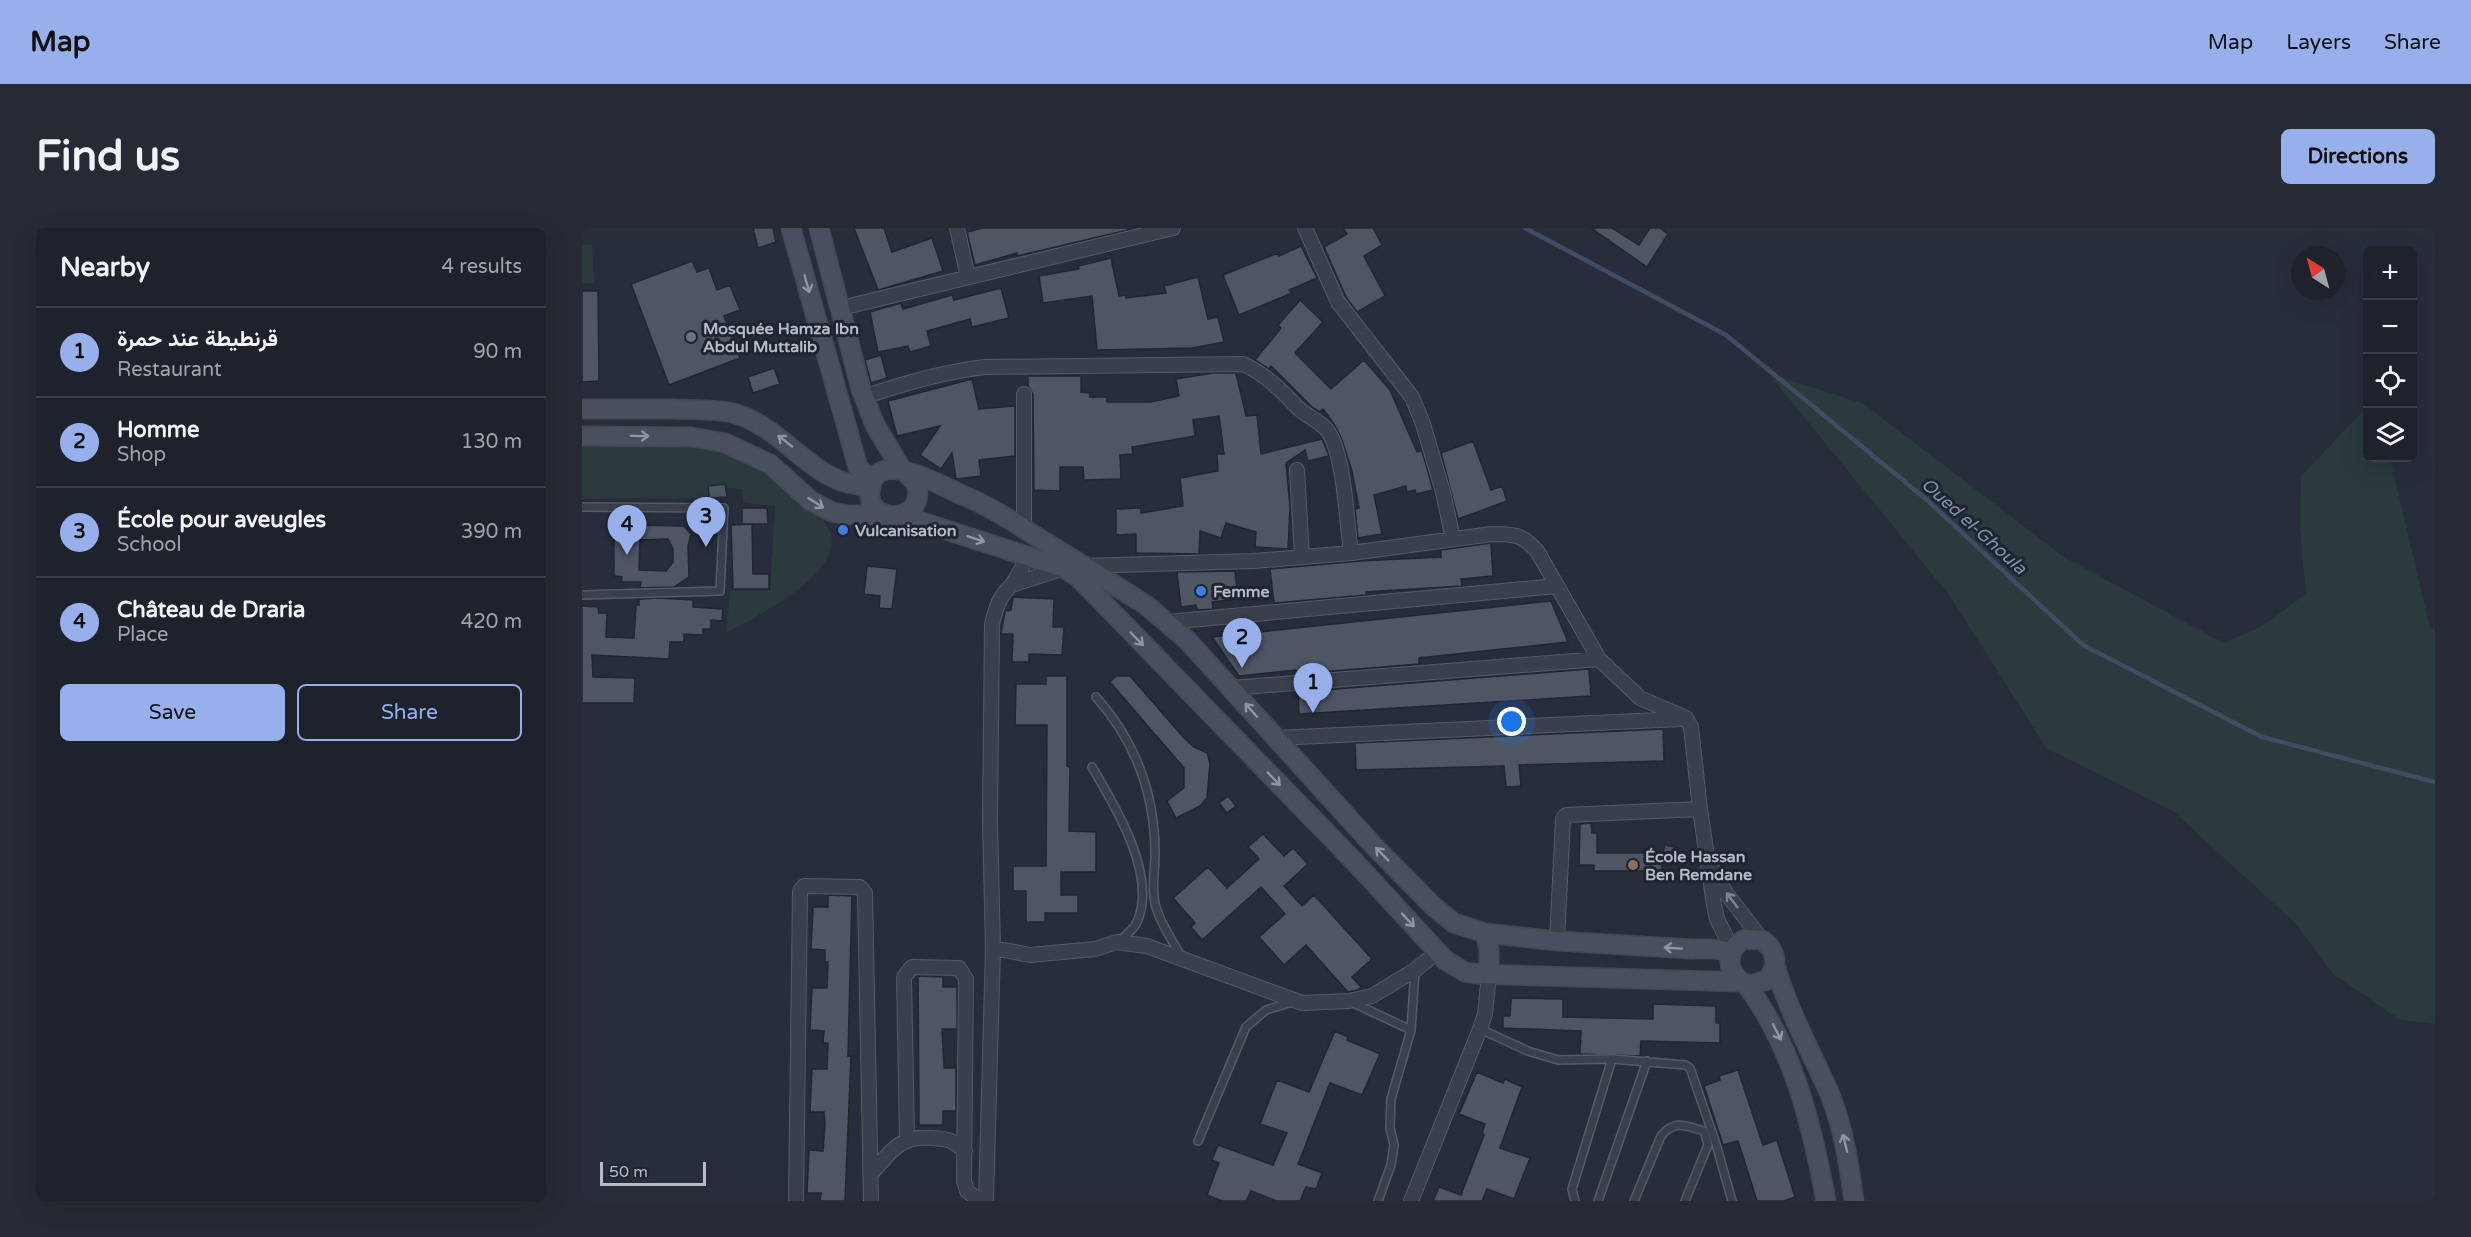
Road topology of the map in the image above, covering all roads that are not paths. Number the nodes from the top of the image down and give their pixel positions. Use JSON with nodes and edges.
{"nodes":[{"id":1,"x":791,"y":228,"type":"edge"},
{"id":2,"x":819,"y":228,"type":"edge"},
{"id":3,"x":957,"y":228,"type":"edge"},
{"id":4,"x":1173,"y":228,"type":"edge"},
{"id":5,"x":1305,"y":228,"type":"edge"},
{"id":6,"x":1133,"y":233,"type":"edge"},
{"id":7,"x":968,"y":277,"type":"junction"},
{"id":8,"x":841,"y":308,"type":"junction"},
{"id":9,"x":1024,"y":394,"type":"dead end"},
{"id":10,"x":864,"y":397,"type":"junction"},
{"id":11,"x":582,"y":409,"type":"edge"},
{"id":12,"x":582,"y":436,"type":"edge"},
{"id":13,"x":903,"y":470,"type":"junction"},
{"id":14,"x":1297,"y":470,"type":"dead end"},
{"id":15,"x":871,"y":484,"type":"junction"},
{"id":16,"x":582,"y":507,"type":"edge"},
{"id":17,"x":894,"y":515,"type":"junction"},
{"id":18,"x":1024,"y":529,"type":"junction"},
{"id":19,"x":1453,"y":539,"type":"junction"},
{"id":20,"x":1351,"y":553,"type":"junction"},
{"id":21,"x":1026,"y":555,"type":"junction"},
{"id":22,"x":1302,"y":557,"type":"junction"},
{"id":23,"x":1082,"y":566,"type":"junction"},
{"id":24,"x":1064,"y":568,"type":"junction"},
{"id":25,"x":1012,"y":585,"type":"junction"},
{"id":26,"x":1557,"y":586,"type":"junction"},
{"id":27,"x":582,"y":595,"type":"edge"},
{"id":28,"x":1168,"y":622,"type":"junction"},
{"id":29,"x":1599,"y":659,"type":"junction"},
{"id":30,"x":1232,"y":688,"type":"junction"},
{"id":31,"x":1096,"y":698,"type":"dead end"},
{"id":32,"x":1686,"y":718,"type":"junction"},
{"id":33,"x":1276,"y":738,"type":"junction"},
{"id":34,"x":1092,"y":767,"type":"dead end"},
{"id":35,"x":1700,"y":809,"type":"junction"},
{"id":36,"x":1707,"y":858,"type":"junction"},
{"id":37,"x":1454,"y":923,"type":"junction"},
{"id":38,"x":1485,"y":933,"type":"junction"},
{"id":39,"x":1557,"y":940,"type":"junction"},
{"id":40,"x":1762,"y":940,"type":"junction"},
{"id":41,"x":1118,"y":942,"type":"junction"},
{"id":42,"x":993,"y":948,"type":"junction"},
{"id":43,"x":1435,"y":950,"type":"junction"},
{"id":44,"x":1732,"y":951,"type":"junction"},
{"id":45,"x":1182,"y":958,"type":"junction"},
{"id":46,"x":1775,"y":965,"type":"junction"},
{"id":47,"x":1415,"y":970,"type":"junction"},
{"id":48,"x":1489,"y":974,"type":"junction"},
{"id":49,"x":1744,"y":983,"type":"junction"},
{"id":50,"x":1295,"y":1001,"type":"junction"},
{"id":51,"x":1349,"y":1001,"type":"junction"},
{"id":52,"x":1480,"y":1029,"type":"junction"},
{"id":53,"x":1411,"y":1030,"type":"junction"},
{"id":54,"x":1612,"y":1059,"type":"junction"},
{"id":55,"x":1647,"y":1061,"type":"junction"},
{"id":56,"x":907,"y":1138,"type":"junction"},
{"id":57,"x":1198,"y":1141,"type":"dead end"},
{"id":58,"x":1712,"y":1144,"type":"junction"},
{"id":59,"x":965,"y":1151,"type":"junction"},
{"id":60,"x":870,"y":1175,"type":"junction"},
{"id":61,"x":796,"y":1201,"type":"edge"},
{"id":62,"x":871,"y":1201,"type":"edge"},
{"id":63,"x":980,"y":1201,"type":"edge"},
{"id":64,"x":986,"y":1201,"type":"edge"},
{"id":65,"x":1378,"y":1201,"type":"edge"},
{"id":66,"x":1411,"y":1201,"type":"edge"},
{"id":67,"x":1575,"y":1201,"type":"edge"},
{"id":68,"x":1598,"y":1201,"type":"edge"},
{"id":69,"x":1634,"y":1201,"type":"edge"},
{"id":70,"x":1685,"y":1201,"type":"edge"},
{"id":71,"x":1732,"y":1201,"type":"edge"},
{"id":72,"x":1826,"y":1201,"type":"edge"},
{"id":73,"x":1854,"y":1201,"type":"edge"}],
"edges":[{"from":1,"to":15,"type":"street","one_way":true},
{"from":2,"to":8,"type":"street"},
{"from":3,"to":7,"type":"street"},
{"from":4,"to":6,"type":"street"},
{"from":5,"to":19,"type":"street"},
{"from":6,"to":7,"type":"street"},
{"from":7,"to":8,"type":"street"},
{"from":8,"to":10,"type":"street"},
{"from":9,"to":18,"type":"street"},
{"from":10,"to":13,"type":"street"},
{"from":10,"to":20,"type":"street"},
{"from":15,"to":11,"type":"street","one_way":true},
{"from":12,"to":17,"type":"street","one_way":true},
{"from":13,"to":15,"type":"street"},
{"from":13,"to":17,"type":"street"},
{"from":13,"to":18,"type":"street"},
{"from":14,"to":22,"type":"street"},
{"from":15,"to":17,"type":"street"},
{"from":16,"to":27,"type":"lane"},
{"from":17,"to":21,"type":"street","one_way":true},
{"from":18,"to":23,"type":"street"},
{"from":19,"to":20,"type":"street"},
{"from":19,"to":26,"type":"street"},
{"from":20,"to":22,"type":"street"},
{"from":21,"to":24,"type":"street"},
{"from":21,"to":25,"type":"street"},
{"from":22,"to":23,"type":"street"},
{"from":23,"to":28,"type":"street"},
{"from":24,"to":25,"type":"street"},
{"from":24,"to":43,"type":"street","one_way":true},
{"from":25,"to":42,"type":"street"},
{"from":26,"to":28,"type":"street"},
{"from":26,"to":29,"type":"street"},
{"from":28,"to":30,"type":"street"},
{"from":29,"to":30,"type":"street"},
{"from":29,"to":32,"type":"street"},
{"from":33,"to":30,"type":"street","one_way":true},
{"from":31,"to":45,"type":"lane"},
{"from":32,"to":33,"type":"street"},
{"from":32,"to":35,"type":"street"},
{"from":37,"to":33,"type":"street","one_way":true},
{"from":34,"to":41,"type":"lane"},
{"from":35,"to":36,"type":"street"},
{"from":35,"to":39,"type":"street"},
{"from":40,"to":36,"type":"street","one_way":true},
{"from":36,"to":44,"type":"street"},
{"from":37,"to":38,"type":"street"},
{"from":37,"to":43,"type":"street"},
{"from":38,"to":39,"type":"street"},
{"from":38,"to":48,"type":"street"},
{"from":44,"to":39,"type":"street","one_way":true},
{"from":40,"to":44,"type":"street"},
{"from":40,"to":46,"type":"street"},
{"from":41,"to":42,"type":"street"},
{"from":41,"to":45,"type":"street"},
{"from":42,"to":64,"type":"street"},
{"from":43,"to":47,"type":"street"},
{"from":43,"to":48,"type":"street"},
{"from":44,"to":49,"type":"street"},
{"from":45,"to":50,"type":"street"},
{"from":46,"to":49,"type":"street"},
{"from":73,"to":46,"type":"street","one_way":true},
{"from":47,"to":51,"type":"street"},
{"from":47,"to":53,"type":"lane"},
{"from":48,"to":49,"type":"street"},
{"from":48,"to":52,"type":"street"},
{"from":49,"to":72,"type":"street","one_way":true},
{"from":50,"to":51,"type":"street"},
{"from":50,"to":57,"type":"lane"},
{"from":51,"to":53,"type":"lane"},
{"from":52,"to":54,"type":"lane"},
{"from":52,"to":66,"type":"street"},
{"from":53,"to":65,"type":"lane"},
{"from":54,"to":55,"type":"lane"},
{"from":54,"to":67,"type":"lane"},
{"from":55,"to":58,"type":"lane"},
{"from":55,"to":68,"type":"lane"},
{"from":56,"to":59,"type":"street"},
{"from":56,"to":59,"type":"street"},
{"from":56,"to":60,"type":"street"},
{"from":58,"to":69,"type":"lane"},
{"from":58,"to":70,"type":"lane"},
{"from":58,"to":71,"type":"lane"},
{"from":59,"to":63,"type":"street"},
{"from":60,"to":61,"type":"street"},
{"from":60,"to":62,"type":"street"}]}
